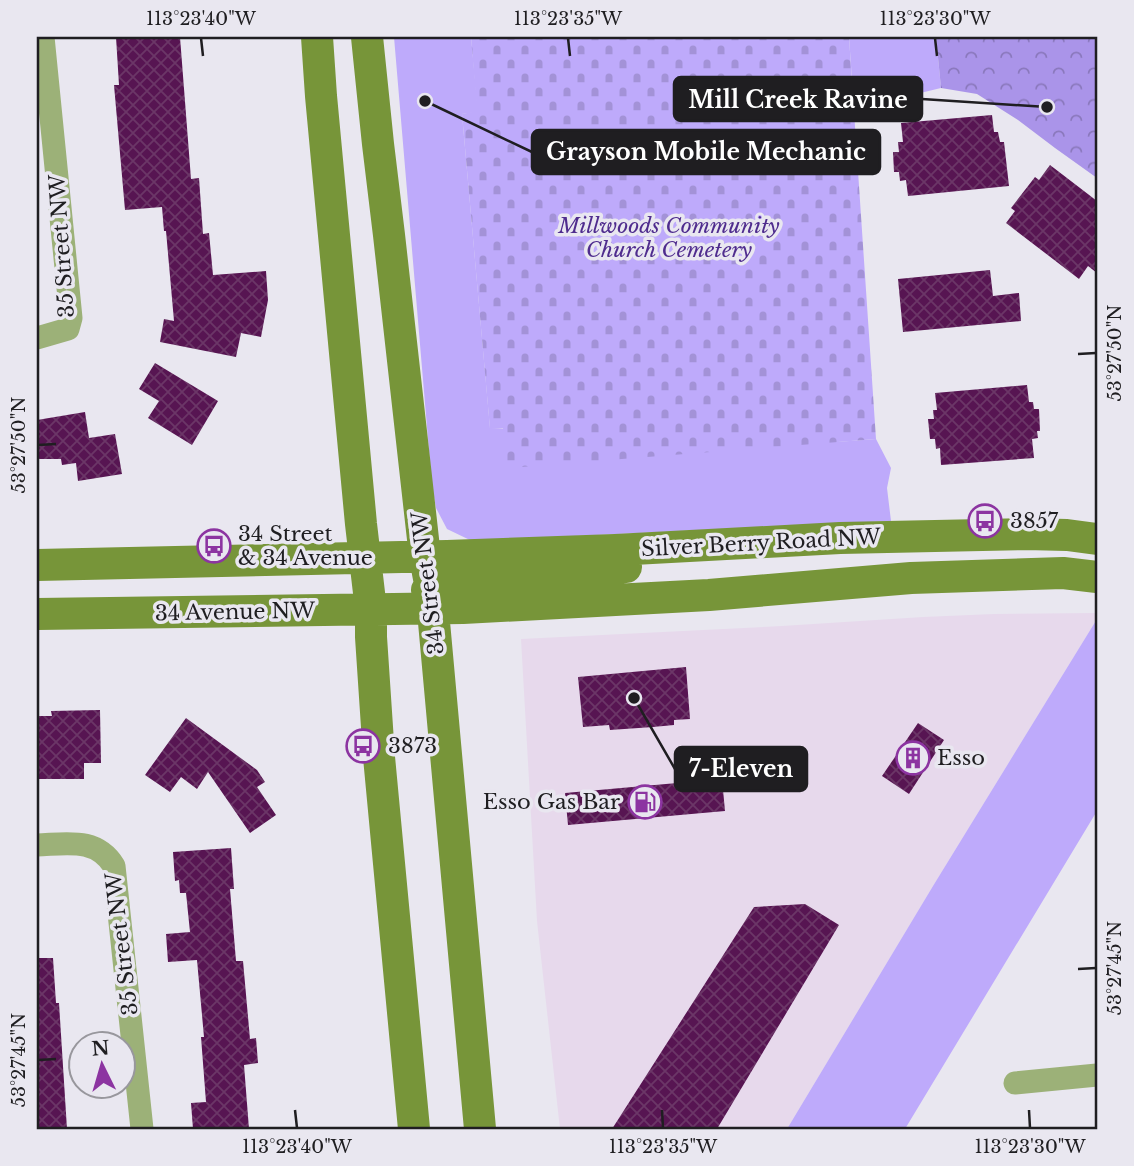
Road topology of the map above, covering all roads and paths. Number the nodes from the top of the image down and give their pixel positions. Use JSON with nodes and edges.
{"nodes":[{"id":1,"x":43,"y":37,"type":"edge"},
{"id":2,"x":317,"y":37,"type":"edge"},
{"id":3,"x":367,"y":37,"type":"edge"},
{"id":4,"x":37,"y":338,"type":"edge"},
{"id":5,"x":1097,"y":539,"type":"edge"},
{"id":6,"x":702,"y":546,"type":"junction"},
{"id":7,"x":425,"y":556,"type":"junction"},
{"id":8,"x":365,"y":557,"type":"junction"},
{"id":9,"x":37,"y":565,"type":"edge"},
{"id":10,"x":1097,"y":577,"type":"edge"},
{"id":11,"x":432,"y":598,"type":"junction"},
{"id":12,"x":371,"y":610,"type":"junction"},
{"id":13,"x":37,"y":614,"type":"edge"},
{"id":14,"x":37,"y":845,"type":"edge"},
{"id":15,"x":1097,"y":1075,"type":"edge"},
{"id":16,"x":1015,"y":1083,"type":"dead end"},
{"id":17,"x":142,"y":1129,"type":"edge"},
{"id":18,"x":414,"y":1129,"type":"edge"},
{"id":19,"x":480,"y":1129,"type":"edge"}],
"edges":[{"from":1,"to":4,"type":"street","name":"35 Street NW"},
{"from":2,"to":8,"type":"main road"},
{"from":3,"to":7,"type":"main road","name":"34 Street NW"},
{"from":5,"to":6,"type":"main road","name":"Silver Berry Road NW"},
{"from":6,"to":7,"type":"main road","name":"Silver Berry Road NW"},
{"from":6,"to":11,"type":"main road"},
{"from":7,"to":8,"type":"main road"},
{"from":7,"to":11,"type":"main road","name":"34 Street NW"},
{"from":8,"to":9,"type":"main road"},
{"from":8,"to":12,"type":"main road"},
{"from":10,"to":11,"type":"main road","name":"Silver Berry Road NW"},
{"from":11,"to":12,"type":"main road","name":"34 Avenue NW"},
{"from":11,"to":19,"type":"main road","name":"34 Street NW"},
{"from":12,"to":13,"type":"main road","name":"34 Avenue NW"},
{"from":12,"to":18,"type":"main road"},
{"from":14,"to":17,"type":"street","name":"35 Street NW"},
{"from":15,"to":16,"type":"street"}]}
